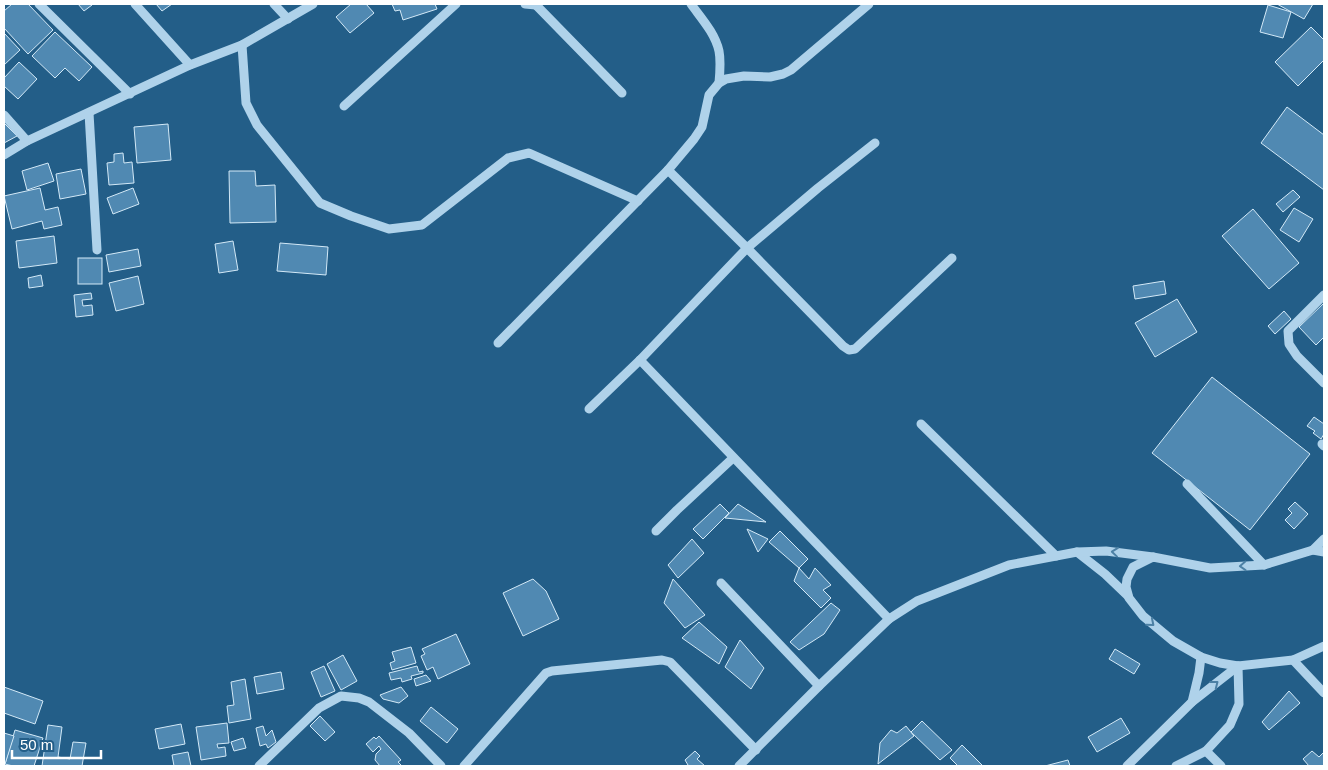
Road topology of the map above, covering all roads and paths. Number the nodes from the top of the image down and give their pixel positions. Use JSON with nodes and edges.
{"nodes":[{"id":1,"x":39,"y":4,"type":"edge"},
{"id":2,"x":135,"y":4,"type":"edge"},
{"id":3,"x":274,"y":4,"type":"edge"},
{"id":4,"x":313,"y":4,"type":"edge"},
{"id":5,"x":456,"y":4,"type":"edge"},
{"id":6,"x":525,"y":4,"type":"edge"},
{"id":7,"x":537,"y":4,"type":"edge"},
{"id":8,"x":690,"y":4,"type":"edge"},
{"id":9,"x":869,"y":4,"type":"edge"},
{"id":10,"x":288,"y":19,"type":"junction"},
{"id":11,"x":242,"y":45,"type":"junction"},
{"id":12,"x":190,"y":64,"type":"junction"},
{"id":13,"x":719,"y":83,"type":"junction"},
{"id":14,"x":622,"y":93,"type":"dead end"},
{"id":15,"x":130,"y":94,"type":"junction"},
{"id":16,"x":344,"y":106,"type":"dead end"},
{"id":17,"x":89,"y":113,"type":"junction"},
{"id":18,"x":4,"y":115,"type":"edge"},
{"id":19,"x":28,"y":141,"type":"junction"},
{"id":20,"x":875,"y":143,"type":"dead end"},
{"id":21,"x":4,"y":155,"type":"edge"},
{"id":22,"x":668,"y":170,"type":"junction"},
{"id":23,"x":638,"y":201,"type":"junction"},
{"id":24,"x":747,"y":248,"type":"junction"},
{"id":25,"x":96,"y":250,"type":"dead end"},
{"id":26,"x":952,"y":258,"type":"dead end"},
{"id":27,"x":1324,"y":295,"type":"edge"},
{"id":28,"x":498,"y":343,"type":"dead end"},
{"id":29,"x":640,"y":360,"type":"junction"},
{"id":30,"x":1324,"y":382,"type":"edge"},
{"id":31,"x":589,"y":409,"type":"dead end"},
{"id":32,"x":921,"y":424,"type":"dead end"},
{"id":33,"x":733,"y":458,"type":"junction"},
{"id":34,"x":1187,"y":484,"type":"dead end"},
{"id":35,"x":656,"y":531,"type":"dead end"},
{"id":36,"x":1324,"y":539,"type":"edge"},
{"id":37,"x":1313,"y":550,"type":"junction"},
{"id":38,"x":1076,"y":552,"type":"junction"},
{"id":39,"x":1324,"y":552,"type":"edge"},
{"id":40,"x":1056,"y":556,"type":"junction"},
{"id":41,"x":1153,"y":558,"type":"junction"},
{"id":42,"x":1264,"y":565,"type":"junction"},
{"id":43,"x":721,"y":583,"type":"dead end"},
{"id":44,"x":1130,"y":598,"type":"junction"},
{"id":45,"x":889,"y":619,"type":"junction"},
{"id":46,"x":1324,"y":646,"type":"edge"},
{"id":47,"x":1201,"y":657,"type":"junction"},
{"id":48,"x":1293,"y":660,"type":"junction"},
{"id":49,"x":1238,"y":666,"type":"junction"},
{"id":50,"x":819,"y":686,"type":"junction"},
{"id":51,"x":1324,"y":693,"type":"edge"},
{"id":52,"x":1192,"y":702,"type":"junction"},
{"id":53,"x":756,"y":750,"type":"junction"},
{"id":54,"x":1206,"y":751,"type":"junction"},
{"id":55,"x":259,"y":766,"type":"edge"},
{"id":56,"x":441,"y":766,"type":"edge"},
{"id":57,"x":464,"y":766,"type":"edge"},
{"id":58,"x":739,"y":766,"type":"edge"},
{"id":59,"x":1127,"y":766,"type":"edge"},
{"id":60,"x":1176,"y":766,"type":"edge"},
{"id":61,"x":1221,"y":766,"type":"edge"}],
"edges":[{"from":1,"to":15,"type":"street"},
{"from":2,"to":12,"type":"street"},
{"from":3,"to":10,"type":"street"},
{"from":4,"to":10,"type":"street"},
{"from":5,"to":16,"type":"street"},
{"from":6,"to":7,"type":"street"},
{"from":7,"to":14,"type":"street"},
{"from":8,"to":13,"type":"street"},
{"from":9,"to":13,"type":"street"},
{"from":10,"to":11,"type":"street"},
{"from":11,"to":12,"type":"street"},
{"from":11,"to":23,"type":"street"},
{"from":12,"to":15,"type":"street"},
{"from":13,"to":22,"type":"street"},
{"from":15,"to":17,"type":"street"},
{"from":17,"to":19,"type":"street"},
{"from":17,"to":25,"type":"street"},
{"from":18,"to":19,"type":"street"},
{"from":19,"to":21,"type":"street"},
{"from":20,"to":24,"type":"street"},
{"from":22,"to":23,"type":"street"},
{"from":22,"to":24,"type":"street"},
{"from":23,"to":28,"type":"street"},
{"from":24,"to":26,"type":"street"},
{"from":24,"to":29,"type":"street"},
{"from":27,"to":30,"type":"street"},
{"from":29,"to":31,"type":"street"},
{"from":29,"to":33,"type":"street"},
{"from":32,"to":40,"type":"street"},
{"from":33,"to":35,"type":"street"},
{"from":33,"to":45,"type":"street"},
{"from":34,"to":42,"type":"street"},
{"from":36,"to":37,"type":"street"},
{"from":37,"to":39,"type":"street"},
{"from":37,"to":42,"type":"street"},
{"from":38,"to":40,"type":"street"},
{"from":41,"to":38,"type":"street","one_way":true},
{"from":38,"to":44,"type":"street"},
{"from":40,"to":45,"type":"street"},
{"from":42,"to":41,"type":"street","one_way":true},
{"from":41,"to":44,"type":"street"},
{"from":43,"to":50,"type":"street"},
{"from":44,"to":47,"type":"street","one_way":true},
{"from":45,"to":50,"type":"street"},
{"from":46,"to":48,"type":"street"},
{"from":47,"to":49,"type":"street"},
{"from":47,"to":52,"type":"street"},
{"from":48,"to":49,"type":"street"},
{"from":48,"to":51,"type":"street"},
{"from":52,"to":49,"type":"street","one_way":true},
{"from":49,"to":54,"type":"street"},
{"from":50,"to":53,"type":"street"},
{"from":52,"to":59,"type":"street"},
{"from":53,"to":57,"type":"street"},
{"from":53,"to":58,"type":"street"},
{"from":54,"to":60,"type":"street"},
{"from":54,"to":61,"type":"street"},
{"from":55,"to":56,"type":"street"}]}
